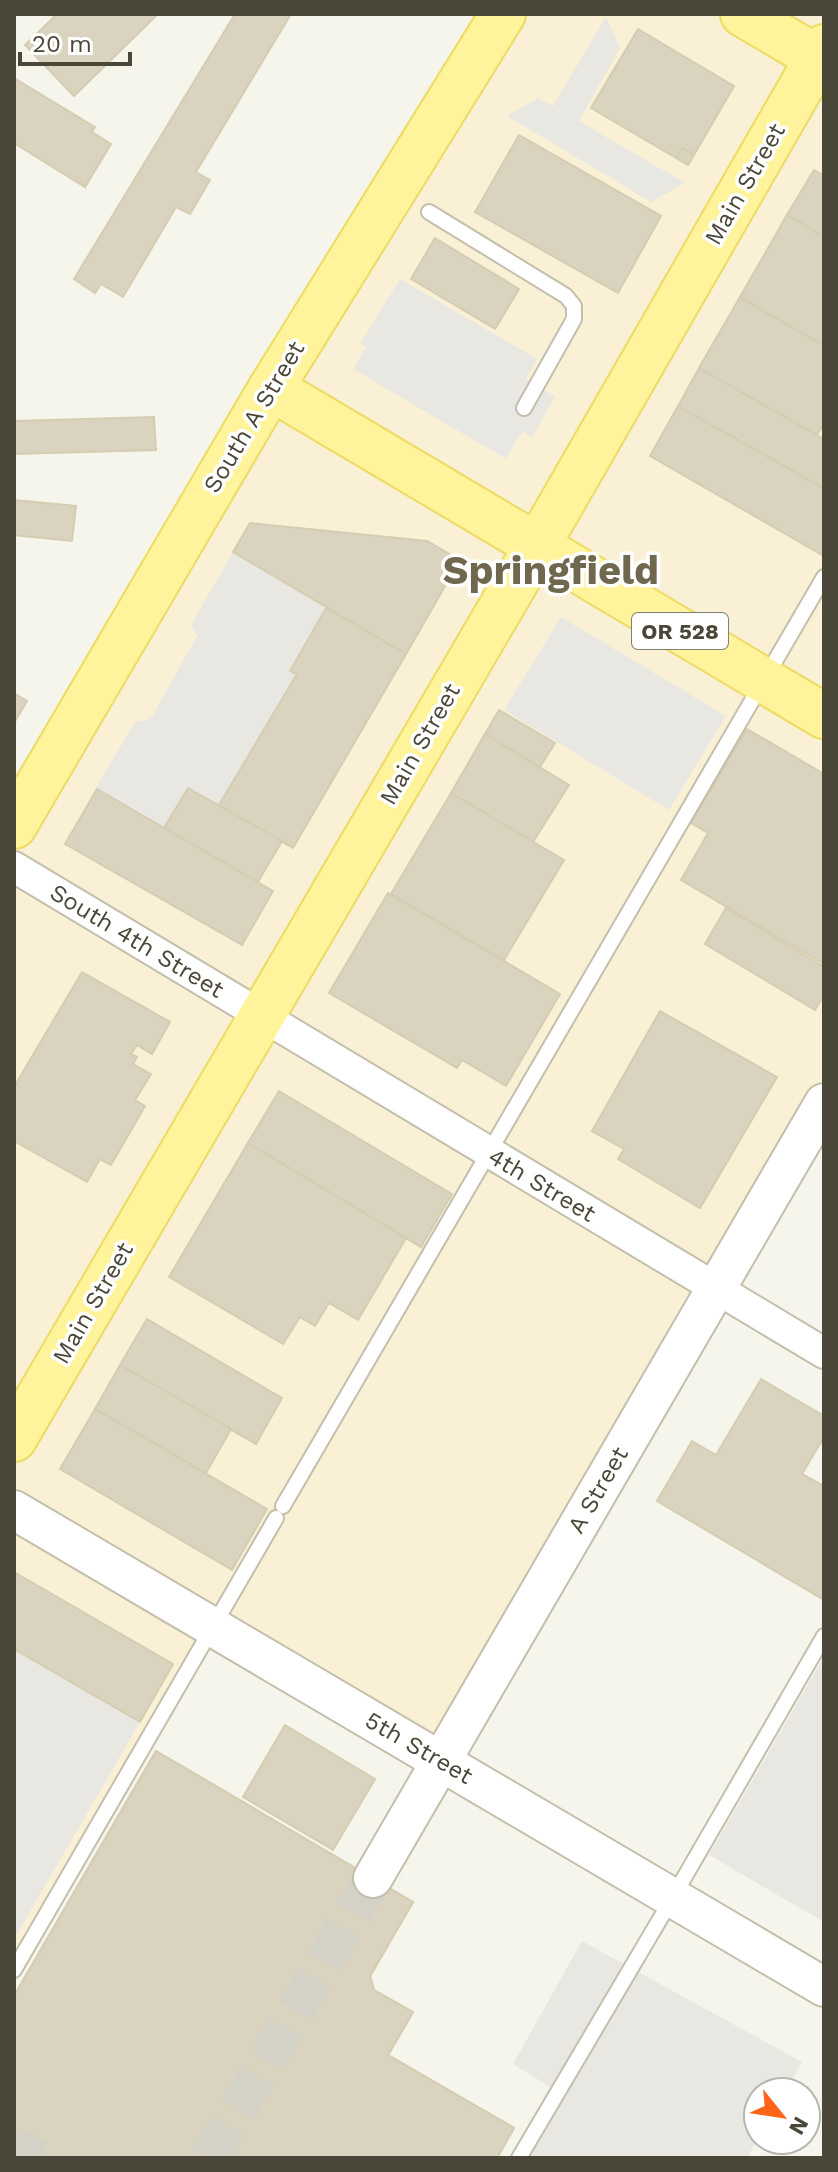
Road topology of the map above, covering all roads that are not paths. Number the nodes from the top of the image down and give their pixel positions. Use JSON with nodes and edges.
{"nodes":[{"id":1,"x":503,"y":14,"type":"edge"},
{"id":2,"x":743,"y":14,"type":"edge"},
{"id":3,"x":822,"y":56,"type":"edge"},
{"id":4,"x":429,"y":212,"type":"dead end"},
{"id":5,"x":271,"y":388,"type":"junction"},
{"id":6,"x":524,"y":408,"type":"dead end"},
{"id":7,"x":537,"y":546,"type":"junction"},
{"id":8,"x":824,"y":577,"type":"edge"},
{"id":9,"x":764,"y":680,"type":"junction"},
{"id":10,"x":824,"y":716,"type":"edge"},
{"id":11,"x":14,"y":826,"type":"edge"},
{"id":12,"x":14,"y":867,"type":"edge"},
{"id":13,"x":261,"y":1014,"type":"junction"},
{"id":14,"x":824,"y":1103,"type":"edge"},
{"id":15,"x":488,"y":1153,"type":"junction"},
{"id":16,"x":715,"y":1289,"type":"junction"},
{"id":17,"x":824,"y":1353,"type":"edge"},
{"id":18,"x":14,"y":1439,"type":"edge"},
{"id":19,"x":14,"y":1510,"type":"edge"},
{"id":20,"x":213,"y":1627,"type":"junction"},
{"id":21,"x":824,"y":1636,"type":"edge"},
{"id":22,"x":441,"y":1760,"type":"junction"},
{"id":23,"x":373,"y":1878,"type":"tunnel mouth"},
{"id":24,"x":673,"y":1897,"type":"junction"},
{"id":25,"x":14,"y":1970,"type":"edge"},
{"id":26,"x":824,"y":1987,"type":"edge"},
{"id":27,"x":519,"y":2158,"type":"edge"}],
"edges":[{"from":1,"to":5,"type":"main road","name":"South A Street"},
{"from":2,"to":3,"type":"main road"},
{"from":3,"to":7,"type":"main road","name":"Main Street"},
{"from":4,"to":6,"type":"lane"},
{"from":5,"to":7,"type":"main road","number":"OR 528"},
{"from":5,"to":11,"type":"main road","name":"South A Street"},
{"from":7,"to":9,"type":"main road","number":"OR 528"},
{"from":7,"to":13,"type":"main road","name":"Main Street"},
{"from":8,"to":9,"type":"lane"},
{"from":9,"to":10,"type":"main road","number":"OR 528"},
{"from":9,"to":15,"type":"lane"},
{"from":12,"to":13,"type":"street","name":"South 4th Street"},
{"from":13,"to":15,"type":"street","name":"4th Street"},
{"from":13,"to":18,"type":"main road","name":"Main Street"},
{"from":14,"to":16,"type":"street","name":"A Street"},
{"from":15,"to":16,"type":"street","name":"4th Street"},
{"from":15,"to":20,"type":"lane"},
{"from":16,"to":17,"type":"street","name":"4th Street"},
{"from":16,"to":22,"type":"street","name":"A Street"},
{"from":19,"to":20,"type":"street","name":"5th Street"},
{"from":20,"to":22,"type":"street","name":"5th Street"},
{"from":20,"to":25,"type":"lane"},
{"from":21,"to":24,"type":"lane"},
{"from":22,"to":23,"type":"street","name":"A Street"},
{"from":22,"to":24,"type":"street","name":"5th Street"},
{"from":24,"to":26,"type":"street","name":"5th Street"},
{"from":24,"to":27,"type":"lane"}]}
